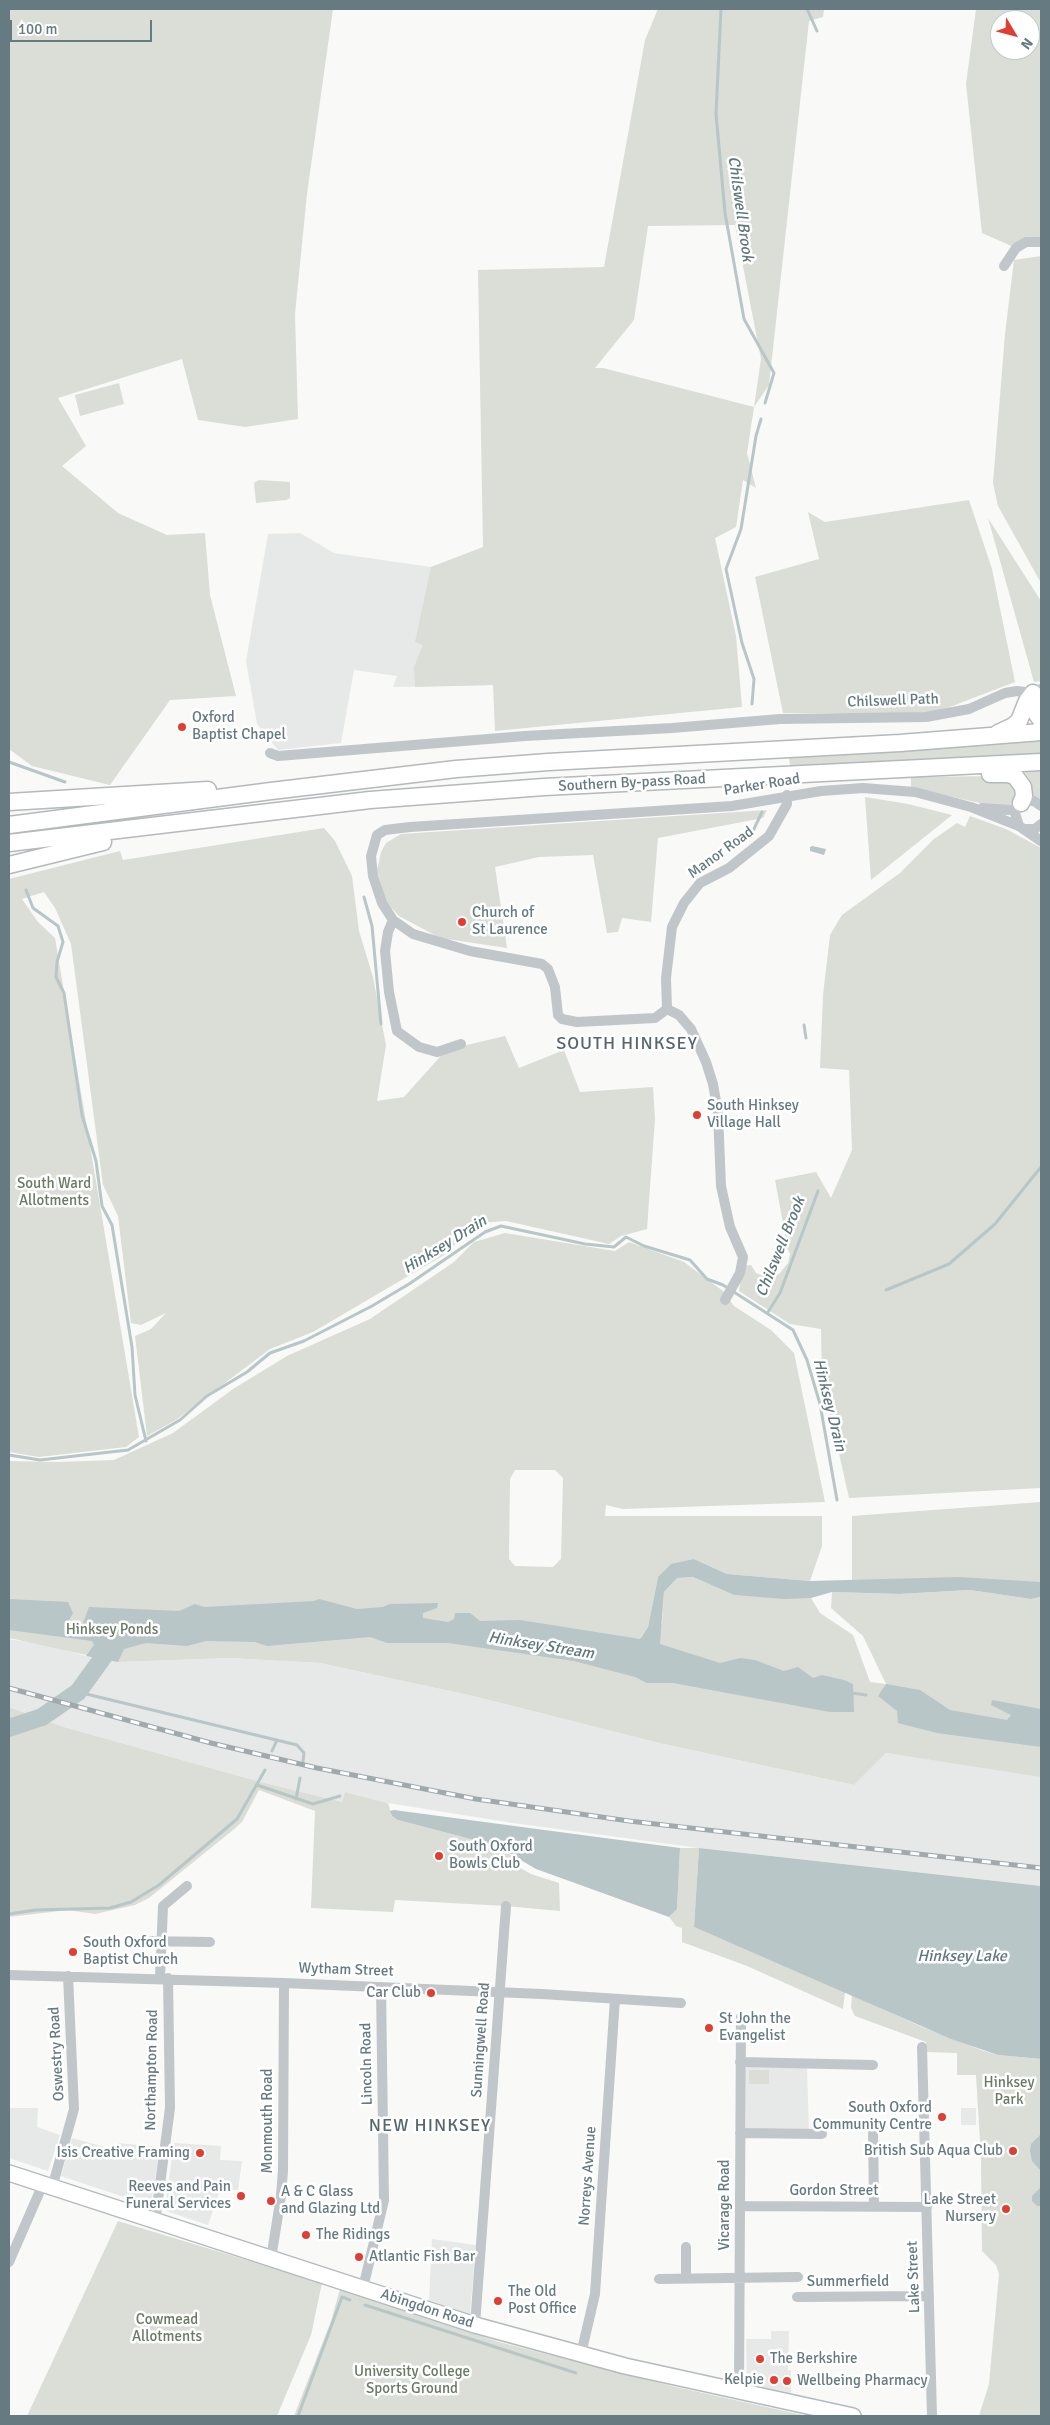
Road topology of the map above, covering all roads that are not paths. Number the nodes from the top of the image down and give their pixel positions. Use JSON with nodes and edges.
{"nodes":[{"id":1,"x":1041,"y":242,"type":"edge"},
{"id":2,"x":1004,"y":266,"type":"dead end"},
{"id":3,"x":1037,"y":691,"type":"edge"},
{"id":4,"x":1041,"y":720,"type":"edge"},
{"id":5,"x":1041,"y":732,"type":"edge"},
{"id":6,"x":984,"y":737,"type":"junction"},
{"id":7,"x":270,"y":753,"type":"dead end"},
{"id":8,"x":1041,"y":762,"type":"edge"},
{"id":9,"x":930,"y":768,"type":"junction"},
{"id":10,"x":270,"y":791,"type":"junction"},
{"id":11,"x":787,"y":795,"type":"junction"},
{"id":12,"x":9,"y":802,"type":"edge"},
{"id":13,"x":1019,"y":806,"type":"junction"},
{"id":14,"x":1041,"y":806,"type":"edge"},
{"id":15,"x":971,"y":807,"type":"junction"},
{"id":16,"x":223,"y":816,"type":"junction"},
{"id":17,"x":1041,"y":824,"type":"edge"},
{"id":18,"x":9,"y":825,"type":"edge"},
{"id":19,"x":1022,"y":827,"type":"junction"},
{"id":20,"x":1041,"y":841,"type":"edge"},
{"id":21,"x":9,"y":843,"type":"edge"},
{"id":22,"x":9,"y":865,"type":"edge"},
{"id":23,"x":393,"y":920,"type":"junction"},
{"id":24,"x":667,"y":1009,"type":"junction"},
{"id":25,"x":462,"y":1044,"type":"dead end"},
{"id":26,"x":729,"y":1294,"type":"dead end"},
{"id":27,"x":187,"y":1886,"type":"dead end"},
{"id":28,"x":506,"y":1906,"type":"dead end"},
{"id":29,"x":144,"y":1941,"type":"dead end"},
{"id":30,"x":161,"y":1942,"type":"junction"},
{"id":31,"x":210,"y":1942,"type":"dead end"},
{"id":32,"x":9,"y":1975,"type":"edge"},
{"id":33,"x":68,"y":1976,"type":"junction"},
{"id":34,"x":164,"y":1978,"type":"junction"},
{"id":35,"x":284,"y":1983,"type":"junction"},
{"id":36,"x":381,"y":1987,"type":"junction"},
{"id":37,"x":500,"y":1992,"type":"junction"},
{"id":38,"x":615,"y":1999,"type":"junction"},
{"id":39,"x":681,"y":2003,"type":"dead end"},
{"id":40,"x":741,"y":2017,"type":"dead end"},
{"id":41,"x":922,"y":2047,"type":"dead end"},
{"id":42,"x":740,"y":2062,"type":"junction"},
{"id":43,"x":873,"y":2065,"type":"dead end"},
{"id":44,"x":873,"y":2126,"type":"dead end"},
{"id":45,"x":740,"y":2133,"type":"junction"},
{"id":46,"x":822,"y":2134,"type":"dead end"},
{"id":47,"x":9,"y":2173,"type":"edge"},
{"id":48,"x":47,"y":2186,"type":"junction"},
{"id":49,"x":740,"y":2206,"type":"junction"},
{"id":50,"x":874,"y":2207,"type":"junction"},
{"id":51,"x":927,"y":2207,"type":"junction"},
{"id":52,"x":154,"y":2222,"type":"junction"},
{"id":53,"x":686,"y":2247,"type":"dead end"},
{"id":54,"x":271,"y":2259,"type":"junction"},
{"id":55,"x":9,"y":2262,"type":"edge"},
{"id":56,"x":798,"y":2277,"type":"dead end"},
{"id":57,"x":686,"y":2278,"type":"junction"},
{"id":58,"x":740,"y":2278,"type":"junction"},
{"id":59,"x":659,"y":2279,"type":"dead end"},
{"id":60,"x":363,"y":2288,"type":"junction"},
{"id":61,"x":929,"y":2296,"type":"junction"},
{"id":62,"x":797,"y":2297,"type":"dead end"},
{"id":63,"x":475,"y":2325,"type":"junction"},
{"id":64,"x":581,"y":2354,"type":"junction"},
{"id":65,"x":739,"y":2392,"type":"junction"},
{"id":66,"x":853,"y":2416,"type":"edge"},
{"id":67,"x":932,"y":2416,"type":"edge"}],
"edges":[{"from":1,"to":2,"type":"street"},
{"from":3,"to":4,"type":"highway"},
{"from":3,"to":6,"type":"highway"},
{"from":3,"to":7,"type":"street","name":"Chilswell Path"},
{"from":5,"to":6,"type":"highway","name":"Southern By-pass Road"},
{"from":6,"to":10,"type":"highway","name":"Southern By-pass Road"},
{"from":8,"to":9,"type":"highway","name":"Southern By-pass Road"},
{"from":9,"to":13,"type":"highway"},
{"from":9,"to":16,"type":"highway","name":"Southern By-pass Road"},
{"from":10,"to":12,"type":"highway"},
{"from":10,"to":18,"type":"highway"},
{"from":11,"to":15,"type":"street","name":"Parker Road"},
{"from":11,"to":23,"type":"street","name":"Parker Road"},
{"from":11,"to":24,"type":"street","name":"Manor Road"},
{"from":13,"to":14,"type":"street","name":"Parker Road"},
{"from":13,"to":15,"type":"street","name":"Parker Road"},
{"from":13,"to":19,"type":"street"},
{"from":15,"to":19,"type":"street","name":"Parker Road"},
{"from":16,"to":21,"type":"highway"},
{"from":16,"to":22,"type":"highway"},
{"from":17,"to":19,"type":"street"},
{"from":19,"to":20,"type":"street","name":"Parker Road"},
{"from":23,"to":24,"type":"street"},
{"from":23,"to":25,"type":"street"},
{"from":24,"to":26,"type":"street"},
{"from":27,"to":30,"type":"street","name":"Northampton Road"},
{"from":28,"to":37,"type":"street","name":"Sunningwell Road"},
{"from":29,"to":30,"type":"street"},
{"from":30,"to":31,"type":"street"},
{"from":30,"to":34,"type":"street","name":"Northampton Road"},
{"from":32,"to":33,"type":"street","name":"Wytham Street"},
{"from":33,"to":34,"type":"street","name":"Wytham Street"},
{"from":33,"to":48,"type":"street","name":"Oswestry Road"},
{"from":34,"to":35,"type":"street","name":"Wytham Street"},
{"from":34,"to":52,"type":"street","name":"Northampton Road"},
{"from":35,"to":36,"type":"street","name":"Wytham Street"},
{"from":35,"to":54,"type":"street","name":"Monmouth Road"},
{"from":36,"to":37,"type":"street","name":"Wytham Street"},
{"from":36,"to":60,"type":"street","name":"Lincoln Road"},
{"from":37,"to":38,"type":"street","name":"Wytham Street"},
{"from":37,"to":63,"type":"street","name":"Sunningwell Road"},
{"from":38,"to":39,"type":"street","name":"Wytham Street"},
{"from":38,"to":64,"type":"street","name":"Norreys Avenue"},
{"from":40,"to":42,"type":"street","name":"Vicarage Road"},
{"from":41,"to":51,"type":"street","name":"Lake Street"},
{"from":42,"to":43,"type":"street"},
{"from":42,"to":45,"type":"street","name":"Vicarage Road"},
{"from":44,"to":50,"type":"street"},
{"from":45,"to":46,"type":"street"},
{"from":45,"to":49,"type":"street","name":"Vicarage Road"},
{"from":47,"to":48,"type":"main road","name":"Abingdon Road"},
{"from":48,"to":52,"type":"main road","name":"Abingdon Road"},
{"from":48,"to":55,"type":"street","name":"Oswestry Road"},
{"from":49,"to":50,"type":"street","name":"Gordon Street"},
{"from":49,"to":58,"type":"street","name":"Vicarage Road"},
{"from":50,"to":51,"type":"street","name":"Gordon Street"},
{"from":51,"to":61,"type":"street","name":"Lake Street"},
{"from":52,"to":54,"type":"main road","name":"Abingdon Road"},
{"from":53,"to":57,"type":"street"},
{"from":54,"to":60,"type":"main road","name":"Abingdon Road"},
{"from":56,"to":58,"type":"street"},
{"from":57,"to":58,"type":"street"},
{"from":57,"to":59,"type":"street"},
{"from":58,"to":65,"type":"street","name":"Vicarage Road"},
{"from":60,"to":63,"type":"main road","name":"Abingdon Road"},
{"from":61,"to":62,"type":"street","name":"Summerfield"},
{"from":61,"to":67,"type":"street","name":"Lake Street"},
{"from":63,"to":64,"type":"main road","name":"Abingdon Road"},
{"from":64,"to":65,"type":"main road","name":"Abingdon Road"},
{"from":65,"to":66,"type":"main road","name":"Abingdon Road"}]}
